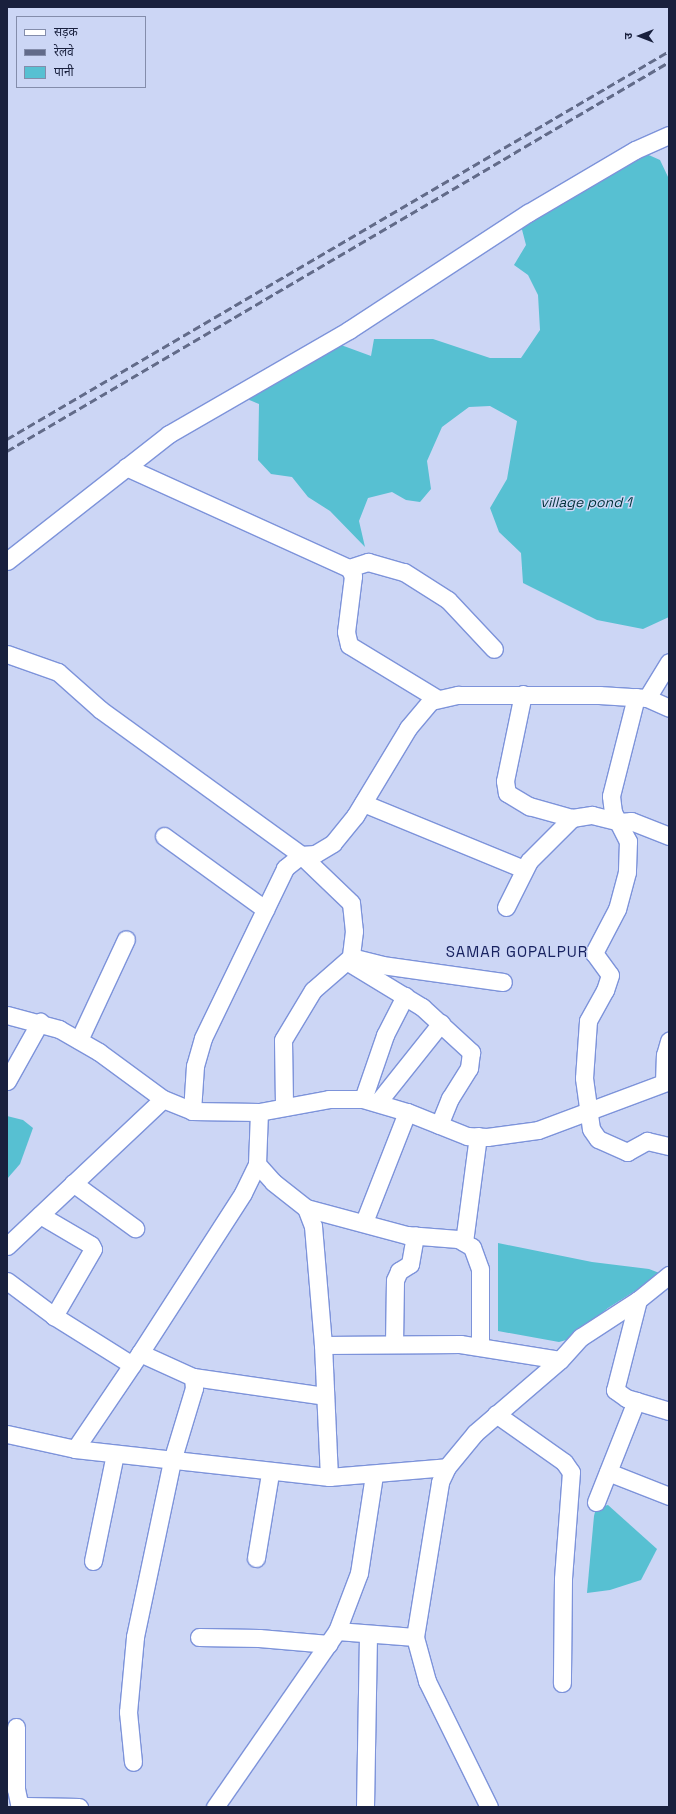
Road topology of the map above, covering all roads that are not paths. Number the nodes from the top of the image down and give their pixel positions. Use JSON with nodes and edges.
{"nodes":[{"id":1,"x":669,"y":134,"type":"edge"},
{"id":2,"x":126,"y":467,"type":"junction"},
{"id":3,"x":7,"y":560,"type":"edge"},
{"id":4,"x":349,"y":568,"type":"junction"},
{"id":5,"x":494,"y":649,"type":"dead end"},
{"id":6,"x":7,"y":654,"type":"edge"},
{"id":7,"x":669,"y":662,"type":"edge"},
{"id":8,"x":523,"y":694,"type":"junction"},
{"id":9,"x":436,"y":698,"type":"junction"},
{"id":10,"x":641,"y":698,"type":"junction"},
{"id":11,"x":669,"y":708,"type":"edge"},
{"id":12,"x":363,"y":803,"type":"junction"},
{"id":13,"x":572,"y":818,"type":"junction"},
{"id":14,"x":620,"y":822,"type":"junction"},
{"id":15,"x":164,"y":836,"type":"dead end"},
{"id":16,"x":669,"y":836,"type":"edge"},
{"id":17,"x":301,"y":855,"type":"junction"},
{"id":18,"x":524,"y":869,"type":"junction"},
{"id":19,"x":506,"y":907,"type":"dead end"},
{"id":20,"x":265,"y":909,"type":"junction"},
{"id":21,"x":126,"y":939,"type":"dead end"},
{"id":22,"x":350,"y":960,"type":"junction"},
{"id":23,"x":503,"y":982,"type":"dead end"},
{"id":24,"x":405,"y":996,"type":"junction"},
{"id":25,"x":7,"y":1015,"type":"edge"},
{"id":26,"x":40,"y":1022,"type":"junction"},
{"id":27,"x":441,"y":1023,"type":"junction"},
{"id":28,"x":79,"y":1040,"type":"junction"},
{"id":29,"x":669,"y":1042,"type":"edge"},
{"id":30,"x":7,"y":1081,"type":"edge"},
{"id":31,"x":667,"y":1082,"type":"edge"},
{"id":32,"x":163,"y":1099,"type":"junction"},
{"id":33,"x":370,"y":1100,"type":"junction"},
{"id":34,"x":284,"y":1107,"type":"junction"},
{"id":35,"x":590,"y":1110,"type":"junction"},
{"id":36,"x":192,"y":1111,"type":"junction"},
{"id":37,"x":259,"y":1112,"type":"junction"},
{"id":38,"x":407,"y":1112,"type":"junction"},
{"id":39,"x":439,"y":1125,"type":"junction"},
{"id":40,"x":478,"y":1136,"type":"junction"},
{"id":41,"x":669,"y":1146,"type":"edge"},
{"id":42,"x":257,"y":1164,"type":"junction"},
{"id":43,"x":73,"y":1183,"type":"junction"},
{"id":44,"x":306,"y":1208,"type":"junction"},
{"id":45,"x":40,"y":1215,"type":"junction"},
{"id":46,"x":364,"y":1222,"type":"junction"},
{"id":47,"x":135,"y":1228,"type":"dead end"},
{"id":48,"x":414,"y":1234,"type":"junction"},
{"id":49,"x":464,"y":1242,"type":"junction"},
{"id":50,"x":7,"y":1246,"type":"edge"},
{"id":51,"x":669,"y":1275,"type":"edge"},
{"id":52,"x":7,"y":1282,"type":"edge"},
{"id":53,"x":638,"y":1300,"type":"junction"},
{"id":54,"x":54,"y":1316,"type":"junction"},
{"id":55,"x":394,"y":1344,"type":"junction"},
{"id":56,"x":323,"y":1345,"type":"junction"},
{"id":57,"x":480,"y":1345,"type":"junction"},
{"id":58,"x":136,"y":1358,"type":"junction"},
{"id":59,"x":560,"y":1360,"type":"junction"},
{"id":60,"x":193,"y":1376,"type":"junction"},
{"id":61,"x":325,"y":1396,"type":"junction"},
{"id":62,"x":636,"y":1401,"type":"junction"},
{"id":63,"x":669,"y":1411,"type":"edge"},
{"id":64,"x":496,"y":1414,"type":"junction"},
{"id":65,"x":7,"y":1434,"type":"edge"},
{"id":66,"x":74,"y":1449,"type":"junction"},
{"id":67,"x":115,"y":1454,"type":"junction"},
{"id":68,"x":172,"y":1461,"type":"junction"},
{"id":69,"x":447,"y":1467,"type":"junction"},
{"id":70,"x":608,"y":1472,"type":"junction"},
{"id":71,"x":270,"y":1473,"type":"junction"},
{"id":72,"x":374,"y":1475,"type":"junction"},
{"id":73,"x":328,"y":1477,"type":"junction"},
{"id":74,"x":669,"y":1496,"type":"edge"},
{"id":75,"x":596,"y":1502,"type":"dead end"},
{"id":76,"x":256,"y":1558,"type":"dead end"},
{"id":77,"x":93,"y":1561,"type":"dead end"},
{"id":78,"x":368,"y":1634,"type":"junction"},
{"id":79,"x":199,"y":1637,"type":"dead end"},
{"id":80,"x":415,"y":1637,"type":"junction"},
{"id":81,"x":333,"y":1638,"type":"junction"},
{"id":82,"x":562,"y":1683,"type":"dead end"},
{"id":83,"x":16,"y":1726,"type":"dead end"},
{"id":84,"x":133,"y":1762,"type":"dead end"},
{"id":85,"x":79,"y":1807,"type":"edge"},
{"id":86,"x":215,"y":1807,"type":"edge"},
{"id":87,"x":365,"y":1807,"type":"edge"},
{"id":88,"x":489,"y":1807,"type":"edge"}],
"edges":[{"from":1,"to":2,"type":"street"},
{"from":2,"to":3,"type":"street"},
{"from":2,"to":4,"type":"street"},
{"from":4,"to":5,"type":"street"},
{"from":4,"to":9,"type":"street"},
{"from":6,"to":17,"type":"street"},
{"from":7,"to":10,"type":"street"},
{"from":8,"to":9,"type":"street"},
{"from":8,"to":10,"type":"street"},
{"from":8,"to":13,"type":"street"},
{"from":9,"to":12,"type":"street"},
{"from":10,"to":11,"type":"street"},
{"from":10,"to":14,"type":"street"},
{"from":12,"to":17,"type":"street"},
{"from":12,"to":18,"type":"street"},
{"from":13,"to":14,"type":"street"},
{"from":13,"to":18,"type":"street"},
{"from":14,"to":16,"type":"street"},
{"from":14,"to":35,"type":"street"},
{"from":15,"to":20,"type":"street"},
{"from":17,"to":20,"type":"street"},
{"from":17,"to":22,"type":"street"},
{"from":18,"to":19,"type":"street"},
{"from":20,"to":36,"type":"street"},
{"from":21,"to":28,"type":"street"},
{"from":22,"to":23,"type":"street"},
{"from":22,"to":24,"type":"street"},
{"from":22,"to":34,"type":"street"},
{"from":24,"to":27,"type":"street"},
{"from":24,"to":33,"type":"street"},
{"from":25,"to":26,"type":"street"},
{"from":26,"to":28,"type":"street"},
{"from":26,"to":30,"type":"street"},
{"from":27,"to":33,"type":"street"},
{"from":27,"to":39,"type":"street"},
{"from":28,"to":32,"type":"street"},
{"from":29,"to":31,"type":"street"},
{"from":31,"to":35,"type":"street"},
{"from":32,"to":36,"type":"street"},
{"from":32,"to":43,"type":"street"},
{"from":33,"to":34,"type":"street"},
{"from":33,"to":38,"type":"street"},
{"from":34,"to":37,"type":"street"},
{"from":35,"to":40,"type":"street"},
{"from":35,"to":41,"type":"street"},
{"from":36,"to":37,"type":"street"},
{"from":37,"to":42,"type":"street"},
{"from":38,"to":39,"type":"street"},
{"from":38,"to":46,"type":"street"},
{"from":39,"to":40,"type":"street"},
{"from":40,"to":49,"type":"street"},
{"from":42,"to":44,"type":"street"},
{"from":42,"to":58,"type":"street"},
{"from":43,"to":45,"type":"street"},
{"from":43,"to":47,"type":"street"},
{"from":44,"to":46,"type":"street"},
{"from":44,"to":56,"type":"street"},
{"from":45,"to":50,"type":"street"},
{"from":45,"to":54,"type":"street"},
{"from":46,"to":48,"type":"street"},
{"from":48,"to":49,"type":"street"},
{"from":48,"to":55,"type":"street"},
{"from":49,"to":57,"type":"street"},
{"from":51,"to":53,"type":"street"},
{"from":52,"to":54,"type":"street"},
{"from":53,"to":59,"type":"street"},
{"from":53,"to":62,"type":"street"},
{"from":54,"to":58,"type":"street"},
{"from":55,"to":56,"type":"street"},
{"from":55,"to":57,"type":"street"},
{"from":56,"to":61,"type":"street"},
{"from":57,"to":59,"type":"street"},
{"from":58,"to":60,"type":"street"},
{"from":58,"to":66,"type":"street"},
{"from":59,"to":64,"type":"street"},
{"from":60,"to":61,"type":"street"},
{"from":60,"to":68,"type":"street"},
{"from":61,"to":73,"type":"street"},
{"from":62,"to":63,"type":"street"},
{"from":62,"to":70,"type":"street"},
{"from":64,"to":69,"type":"street"},
{"from":64,"to":82,"type":"street"},
{"from":65,"to":66,"type":"street"},
{"from":66,"to":67,"type":"street"},
{"from":67,"to":68,"type":"street"},
{"from":67,"to":77,"type":"street"},
{"from":68,"to":71,"type":"street"},
{"from":68,"to":84,"type":"street"},
{"from":69,"to":72,"type":"street"},
{"from":69,"to":80,"type":"street"},
{"from":70,"to":74,"type":"street"},
{"from":70,"to":75,"type":"street"},
{"from":71,"to":73,"type":"street"},
{"from":71,"to":76,"type":"street"},
{"from":72,"to":73,"type":"street"},
{"from":72,"to":81,"type":"street"},
{"from":78,"to":80,"type":"street"},
{"from":78,"to":81,"type":"street"},
{"from":78,"to":87,"type":"street"},
{"from":79,"to":81,"type":"street"},
{"from":80,"to":88,"type":"street"},
{"from":81,"to":86,"type":"street"},
{"from":83,"to":85,"type":"street"}]}
